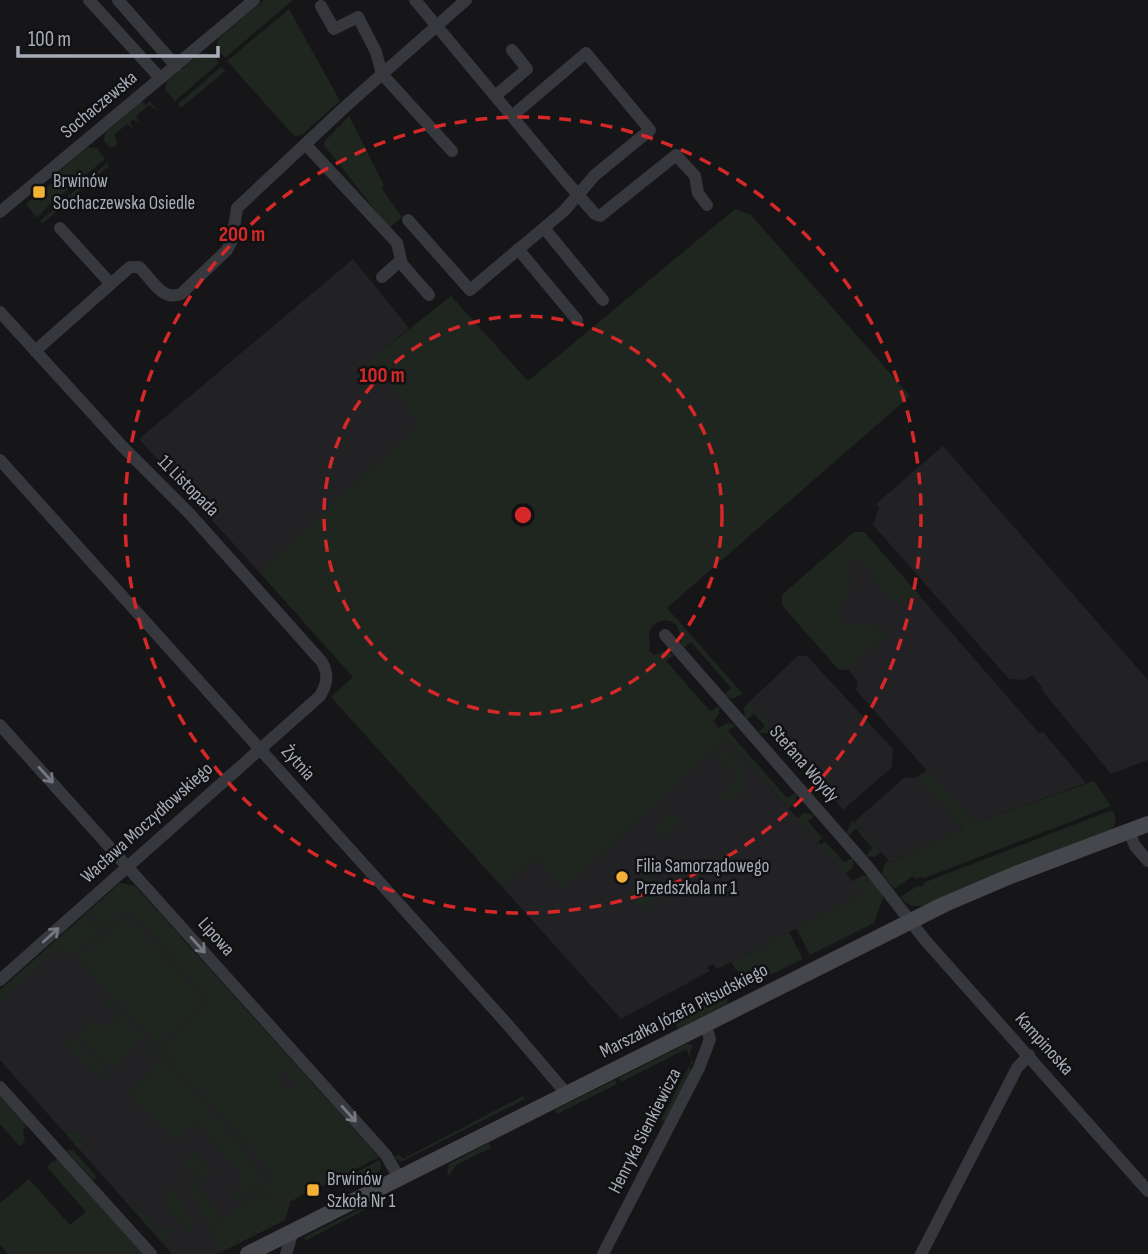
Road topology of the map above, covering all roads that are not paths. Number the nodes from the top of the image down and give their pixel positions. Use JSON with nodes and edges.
{"nodes":[{"id":1,"x":89,"y":0,"type":"edge"},
{"id":2,"x":118,"y":0,"type":"edge"},
{"id":3,"x":254,"y":0,"type":"edge"},
{"id":4,"x":415,"y":0,"type":"edge"},
{"id":5,"x":466,"y":0,"type":"edge"},
{"id":6,"x":321,"y":6,"type":"dead end"},
{"id":7,"x":436,"y":25,"type":"junction"},
{"id":8,"x":512,"y":50,"type":"dead end"},
{"id":9,"x":176,"y":66,"type":"junction"},
{"id":10,"x":383,"y":74,"type":"junction"},
{"id":11,"x":160,"y":78,"type":"junction"},
{"id":12,"x":495,"y":96,"type":"junction"},
{"id":13,"x":512,"y":116,"type":"junction"},
{"id":14,"x":306,"y":145,"type":"junction"},
{"id":15,"x":452,"y":151,"type":"dead end"},
{"id":16,"x":577,"y":194,"type":"junction"},
{"id":17,"x":707,"y":205,"type":"dead end"},
{"id":18,"x":0,"y":212,"type":"edge"},
{"id":19,"x":408,"y":220,"type":"dead end"},
{"id":20,"x":60,"y":228,"type":"dead end"},
{"id":21,"x":544,"y":228,"type":"junction"},
{"id":22,"x":518,"y":249,"type":"junction"},
{"id":23,"x":400,"y":261,"type":"junction"},
{"id":24,"x":382,"y":277,"type":"dead end"},
{"id":25,"x":110,"y":283,"type":"junction"},
{"id":26,"x":429,"y":295,"type":"dead end"},
{"id":27,"x":603,"y":300,"type":"dead end"},
{"id":28,"x":0,"y":312,"type":"edge"},
{"id":29,"x":577,"y":320,"type":"dead end"},
{"id":30,"x":35,"y":351,"type":"junction"},
{"id":31,"x":0,"y":460,"type":"edge"},
{"id":32,"x":665,"y":635,"type":"dead end"},
{"id":33,"x":320,"y":696,"type":"joint"},
{"id":34,"x":0,"y":725,"type":"edge"},
{"id":35,"x":259,"y":749,"type":"junction"},
{"id":36,"x":1148,"y":824,"type":"edge"},
{"id":37,"x":1129,"y":831,"type":"junction"},
{"id":38,"x":1148,"y":861,"type":"edge"},
{"id":39,"x":127,"y":866,"type":"junction"},
{"id":40,"x":911,"y":921,"type":"junction"},
{"id":41,"x":0,"y":980,"type":"edge"},
{"id":42,"x":705,"y":1024,"type":"junction"},
{"id":43,"x":1028,"y":1055,"type":"junction"},
{"id":44,"x":0,"y":1087,"type":"edge"},
{"id":45,"x":566,"y":1093,"type":"junction"},
{"id":46,"x":399,"y":1178,"type":"junction"},
{"id":47,"x":1148,"y":1191,"type":"edge"},
{"id":48,"x":293,"y":1231,"type":"junction"},
{"id":49,"x":151,"y":1254,"type":"edge"},
{"id":50,"x":248,"y":1254,"type":"edge"},
{"id":51,"x":286,"y":1254,"type":"edge"},
{"id":52,"x":603,"y":1254,"type":"edge"},
{"id":53,"x":921,"y":1254,"type":"edge"}],
"edges":[{"from":1,"to":11,"type":"street"},
{"from":2,"to":9,"type":"street"},
{"from":3,"to":9,"type":"street","name":"Sochaczewska"},
{"from":4,"to":7,"type":"street"},
{"from":5,"to":7,"type":"street"},
{"from":6,"to":10,"type":"street"},
{"from":7,"to":10,"type":"street"},
{"from":7,"to":12,"type":"street"},
{"from":8,"to":12,"type":"street"},
{"from":9,"to":11,"type":"street","name":"Sochaczewska"},
{"from":10,"to":14,"type":"street"},
{"from":10,"to":15,"type":"street"},
{"from":11,"to":18,"type":"street","name":"Sochaczewska"},
{"from":12,"to":13,"type":"street"},
{"from":13,"to":16,"type":"street"},
{"from":13,"to":16,"type":"street"},
{"from":14,"to":23,"type":"street"},
{"from":14,"to":25,"type":"street"},
{"from":16,"to":17,"type":"street"},
{"from":16,"to":21,"type":"street"},
{"from":19,"to":22,"type":"street"},
{"from":20,"to":25,"type":"street"},
{"from":21,"to":22,"type":"street"},
{"from":21,"to":27,"type":"street"},
{"from":22,"to":29,"type":"street"},
{"from":23,"to":24,"type":"street"},
{"from":23,"to":26,"type":"street"},
{"from":25,"to":30,"type":"street"},
{"from":28,"to":30,"type":"street","name":"11 Listopada"},
{"from":30,"to":33,"type":"street","name":"11 Listopada"},
{"from":31,"to":35,"type":"street","name":"Żytnia"},
{"from":32,"to":40,"type":"street","name":"Stefana Woydy"},
{"from":33,"to":35,"type":"street","name":"Wacława Moczydłowskiego"},
{"from":34,"to":39,"type":"street","name":"Lipowa","one_way":true},
{"from":35,"to":39,"type":"street","name":"Wacława Moczydłowskiego"},
{"from":35,"to":45,"type":"street","name":"Żytnia"},
{"from":36,"to":37,"type":"street","name":"Marszałka Józefa Piłsudskiego"},
{"from":37,"to":38,"type":"street"},
{"from":37,"to":40,"type":"street","name":"Marszałka Józefa Piłsudskiego"},
{"from":41,"to":39,"type":"street","name":"Wacława Moczydłowskiego","one_way":true},
{"from":39,"to":46,"type":"street","name":"Lipowa","one_way":true},
{"from":40,"to":42,"type":"street","name":"Marszałka Józefa Piłsudskiego"},
{"from":40,"to":43,"type":"street","name":"Kampinoska"},
{"from":42,"to":45,"type":"street","name":"Marszałka Józefa Piłsudskiego"},
{"from":42,"to":52,"type":"street","name":"Henryka Sienkiewicza"},
{"from":43,"to":47,"type":"street","name":"Kampinoska"},
{"from":43,"to":53,"type":"street"},
{"from":44,"to":49,"type":"street"},
{"from":45,"to":46,"type":"street","name":"Marszałka Józefa Piłsudskiego"},
{"from":46,"to":48,"type":"street","name":"Marszałka Józefa Piłsudskiego"},
{"from":48,"to":50,"type":"street","name":"Marszałka Józefa Piłsudskiego"},
{"from":48,"to":51,"type":"street"}]}
